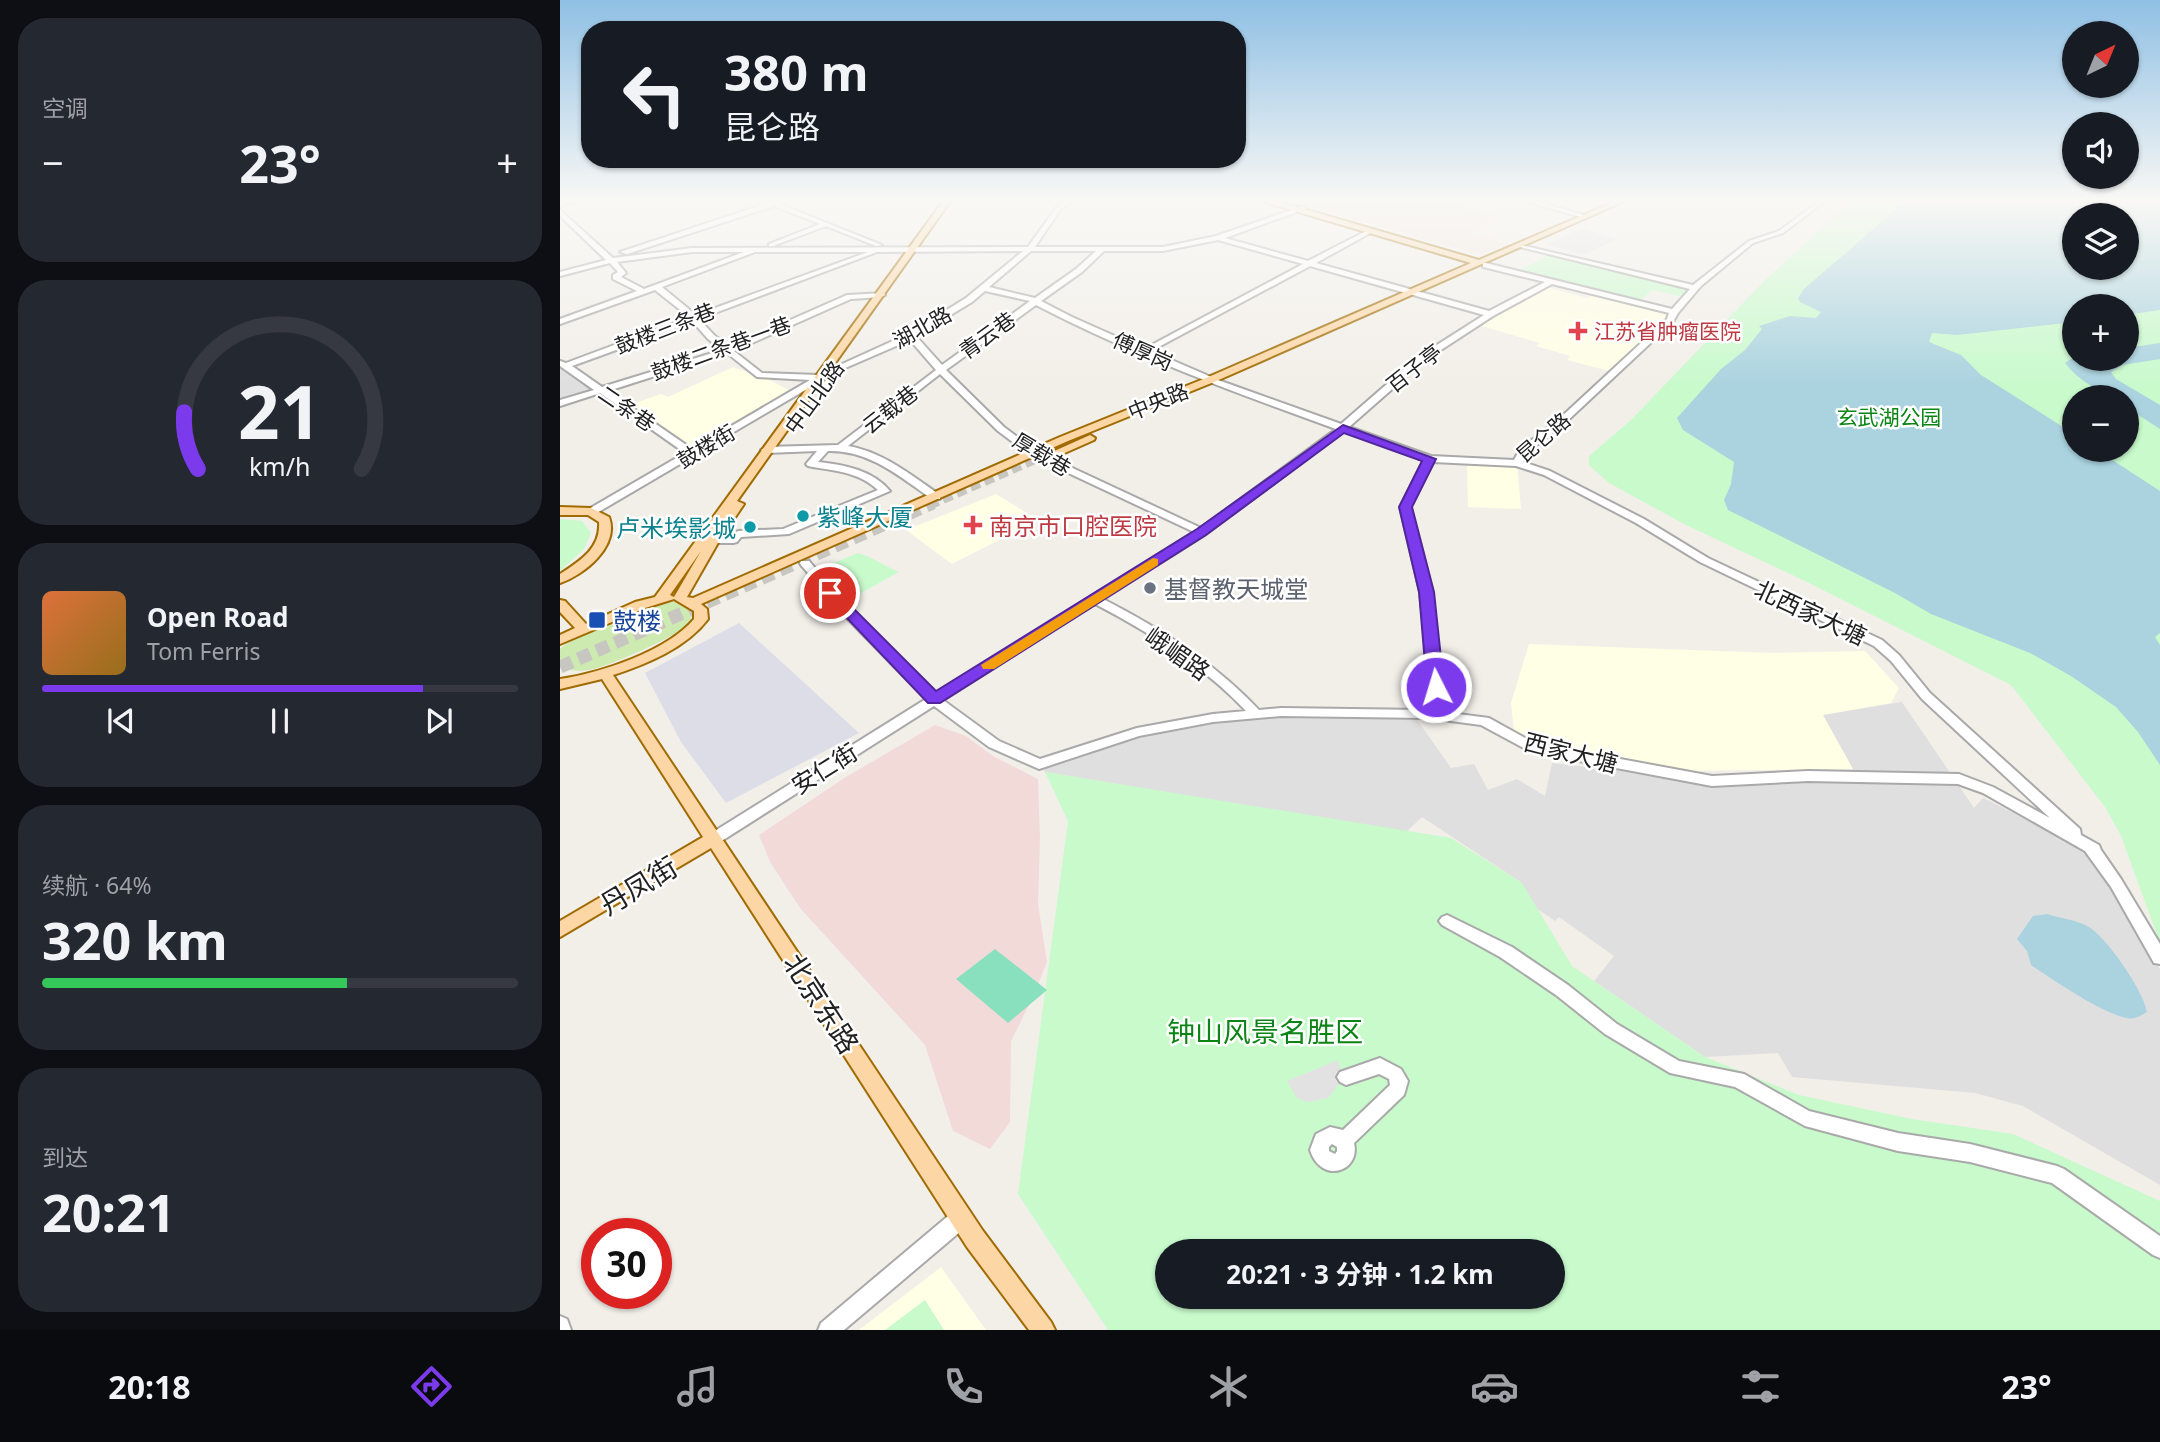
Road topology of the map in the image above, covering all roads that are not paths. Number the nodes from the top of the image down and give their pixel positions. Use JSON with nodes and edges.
{"nodes":[{"id":1,"x":605,"y":262,"type":"edge"},
{"id":2,"x":610,"y":262,"type":"edge"},
{"id":3,"x":722,"y":262,"type":"edge"},
{"id":4,"x":845,"y":262,"type":"edge"},
{"id":5,"x":905,"y":262,"type":"edge"},
{"id":6,"x":906,"y":262,"type":"edge"},
{"id":7,"x":1014,"y":262,"type":"edge"},
{"id":8,"x":1090,"y":262,"type":"edge"},
{"id":9,"x":1298,"y":262,"type":"edge"},
{"id":10,"x":1309,"y":262,"type":"edge"},
{"id":11,"x":1480,"y":262,"type":"edge"},
{"id":12,"x":1480,"y":262,"type":"edge"},
{"id":13,"x":1589,"y":262,"type":"edge"},
{"id":14,"x":1727,"y":262,"type":"edge"},
{"id":15,"x":1483,"y":263,"type":"junction"},
{"id":16,"x":1305,"y":264,"type":"junction"},
{"id":17,"x":560,"y":274,"type":"edge"},
{"id":18,"x":1552,"y":281,"type":"junction"},
{"id":19,"x":655,"y":286,"type":"junction"},
{"id":20,"x":983,"y":288,"type":"junction"},
{"id":21,"x":1696,"y":288,"type":"junction"},
{"id":22,"x":642,"y":291,"type":"junction"},
{"id":23,"x":1420,"y":291,"type":"junction"},
{"id":24,"x":881,"y":295,"type":"junction"},
{"id":25,"x":1034,"y":301,"type":"junction"},
{"id":26,"x":1490,"y":314,"type":"junction"},
{"id":27,"x":1672,"y":316,"type":"junction"},
{"id":28,"x":693,"y":317,"type":"junction"},
{"id":29,"x":560,"y":322,"type":"edge"},
{"id":30,"x":911,"y":335,"type":"junction"},
{"id":31,"x":729,"y":350,"type":"junction"},
{"id":32,"x":1146,"y":351,"type":"junction"},
{"id":33,"x":563,"y":365,"type":"edge"},
{"id":34,"x":940,"y":369,"type":"junction"},
{"id":35,"x":833,"y":370,"type":"junction"},
{"id":36,"x":820,"y":377,"type":"junction"},
{"id":37,"x":1213,"y":381,"type":"junction"},
{"id":38,"x":601,"y":390,"type":"junction"},
{"id":39,"x":560,"y":403,"type":"edge"},
{"id":40,"x":1343,"y":428,"type":"junction"},
{"id":41,"x":840,"y":448,"type":"junction"},
{"id":42,"x":825,"y":449,"type":"junction"},
{"id":43,"x":770,"y":450,"type":"junction"},
{"id":44,"x":1045,"y":453,"type":"junction"},
{"id":45,"x":694,"y":454,"type":"junction"},
{"id":46,"x":1430,"y":459,"type":"junction"},
{"id":47,"x":1517,"y":463,"type":"junction"},
{"id":48,"x":936,"y":496,"type":"junction"},
{"id":49,"x":560,"y":504,"type":"edge"},
{"id":50,"x":560,"y":511,"type":"edge"},
{"id":51,"x":584,"y":511,"type":"junction"},
{"id":52,"x":1202,"y":532,"type":"junction"},
{"id":53,"x":713,"y":541,"type":"junction"},
{"id":54,"x":805,"y":563,"type":"junction"},
{"id":55,"x":560,"y":579,"type":"edge"},
{"id":56,"x":661,"y":598,"type":"junction"},
{"id":57,"x":1094,"y":600,"type":"junction"},
{"id":58,"x":691,"y":603,"type":"junction"},
{"id":59,"x":560,"y":604,"type":"edge"},
{"id":60,"x":583,"y":629,"type":"junction"},
{"id":61,"x":561,"y":636,"type":"edge"},
{"id":62,"x":605,"y":673,"type":"junction"},
{"id":63,"x":560,"y":684,"type":"edge"},
{"id":64,"x":934,"y":700,"type":"junction"},
{"id":65,"x":1256,"y":714,"type":"junction"},
{"id":66,"x":1428,"y":715,"type":"junction"},
{"id":67,"x":715,"y":838,"type":"junction"},
{"id":68,"x":2094,"y":849,"type":"junction"},
{"id":69,"x":1447,"y":921,"type":"dead end"},
{"id":70,"x":560,"y":930,"type":"edge"},
{"id":71,"x":2160,"y":958,"type":"edge"},
{"id":72,"x":1346,"y":1077,"type":"dead end"},
{"id":73,"x":1344,"y":1141,"type":"dead end"},
{"id":74,"x":961,"y":1218,"type":"junction"},
{"id":75,"x":2160,"y":1248,"type":"edge"},
{"id":76,"x":828,"y":1330,"type":"edge"},
{"id":77,"x":1043,"y":1330,"type":"edge"}],
"edges":[{"from":1,"to":17,"type":"street"},
{"from":2,"to":22,"type":"street"},
{"from":3,"to":19,"type":"street"},
{"from":4,"to":28,"type":"street","name":"鼓楼三条巷"},
{"from":5,"to":24,"type":"main road","name":"中山北路"},
{"from":6,"to":35,"type":"main road","name":"中山北路"},
{"from":7,"to":20,"type":"street","name":"湖北路"},
{"from":8,"to":25,"type":"street","name":"青云巷"},
{"from":9,"to":16,"type":"street"},
{"from":10,"to":16,"type":"street"},
{"from":11,"to":15,"type":"main road"},
{"from":12,"to":15,"type":"main road"},
{"from":13,"to":21,"type":"street"},
{"from":14,"to":21,"type":"street"},
{"from":15,"to":18,"type":"street"},
{"from":15,"to":23,"type":"main road","name":"中央路"},
{"from":16,"to":23,"type":"street"},
{"from":16,"to":32,"type":"street"},
{"from":18,"to":26,"type":"street","name":"百子亭"},
{"from":18,"to":27,"type":"street"},
{"from":19,"to":22,"type":"street"},
{"from":19,"to":28,"type":"street"},
{"from":20,"to":25,"type":"street","name":"傅厚岗"},
{"from":20,"to":30,"type":"street","name":"湖北路"},
{"from":21,"to":27,"type":"street"},
{"from":22,"to":29,"type":"street"},
{"from":23,"to":26,"type":"street"},
{"from":23,"to":37,"type":"main road","name":"中央路"},
{"from":24,"to":31,"type":"street","name":"鼓楼二条巷一巷"},
{"from":24,"to":36,"type":"main road","name":"中山北路"},
{"from":25,"to":32,"type":"street","name":"傅厚岗"},
{"from":25,"to":34,"type":"street","name":"青云巷"},
{"from":26,"to":40,"type":"street","name":"百子亭"},
{"from":27,"to":47,"type":"street","name":"昆仑路"},
{"from":28,"to":31,"type":"street"},
{"from":28,"to":33,"type":"street","name":"鼓楼三条巷"},
{"from":30,"to":34,"type":"street","name":"厚载巷"},
{"from":30,"to":35,"type":"street","name":"湖北路"},
{"from":31,"to":36,"type":"street"},
{"from":31,"to":38,"type":"street","name":"鼓楼二条巷一巷"},
{"from":32,"to":37,"type":"street","name":"傅厚岗"},
{"from":33,"to":38,"type":"street","name":"二条巷"},
{"from":34,"to":41,"type":"street","name":"云载巷"},
{"from":34,"to":44,"type":"street","name":"厚载巷"},
{"from":35,"to":36,"type":"street","name":"湖北路"},
{"from":35,"to":43,"type":"main road","name":"中山北路"},
{"from":36,"to":43,"type":"main road","name":"中山北路"},
{"from":36,"to":45,"type":"street","name":"鼓楼街"},
{"from":37,"to":40,"type":"street","name":"傅厚岗"},
{"from":37,"to":44,"type":"main road"},
{"from":37,"to":44,"type":"main road","name":"中央路"},
{"from":37,"to":44,"type":"main road","name":"中央路"},
{"from":38,"to":39,"type":"street","name":"鼓楼二条巷一巷"},
{"from":38,"to":45,"type":"street","name":"二条巷"},
{"from":40,"to":46,"type":"street","name":"昆仑路"},
{"from":40,"to":52,"type":"street","name":"安仁街"},
{"from":41,"to":42,"type":"street"},
{"from":41,"to":48,"type":"street"},
{"from":42,"to":43,"type":"street"},
{"from":42,"to":53,"type":"street"},
{"from":43,"to":53,"type":"main road","name":"中山北路"},
{"from":43,"to":56,"type":"main road","name":"中山北路"},
{"from":44,"to":48,"type":"main road","name":"中央路"},
{"from":44,"to":52,"type":"street","name":"厚载巷"},
{"from":44,"to":54,"type":"main road","name":"中央路"},
{"from":45,"to":51,"type":"street","name":"鼓楼街"},
{"from":46,"to":47,"type":"street","name":"昆仑路"},
{"from":46,"to":66,"type":"street"},
{"from":47,"to":68,"type":"street","name":"北西家大塘"},
{"from":48,"to":58,"type":"main road","name":"中央路"},
{"from":49,"to":51,"type":"main road"},
{"from":50,"to":51,"type":"main road"},
{"from":51,"to":55,"type":"main road"},
{"from":52,"to":57,"type":"street","name":"安仁街"},
{"from":53,"to":58,"type":"main road","name":"中山北路"},
{"from":54,"to":58,"type":"main road","name":"中央路"},
{"from":54,"to":64,"type":"street","name":"西家大塘"},
{"from":56,"to":58,"type":"main road"},
{"from":56,"to":60,"type":"main road"},
{"from":57,"to":64,"type":"street","name":"安仁街"},
{"from":57,"to":65,"type":"street","name":"峨嵋路"},
{"from":58,"to":62,"type":"main road","name":"中山北路"},
{"from":59,"to":60,"type":"main road"},
{"from":60,"to":61,"type":"main road"},
{"from":62,"to":63,"type":"main road","name":"中山北路"},
{"from":62,"to":67,"type":"main road","name":"北京东路"},
{"from":64,"to":65,"type":"street","name":"西家大塘"},
{"from":64,"to":67,"type":"street","name":"安仁街"},
{"from":65,"to":66,"type":"street","name":"西家大塘"},
{"from":66,"to":68,"type":"street","name":"西家大塘"},
{"from":67,"to":70,"type":"main road","name":"丹凤街"},
{"from":67,"to":74,"type":"main road","name":"北京东路"},
{"from":68,"to":71,"type":"street"},
{"from":69,"to":75,"type":"street"},
{"from":72,"to":73,"type":"street"},
{"from":74,"to":76,"type":"street"},
{"from":74,"to":77,"type":"main road","name":"北京东路"}]}
